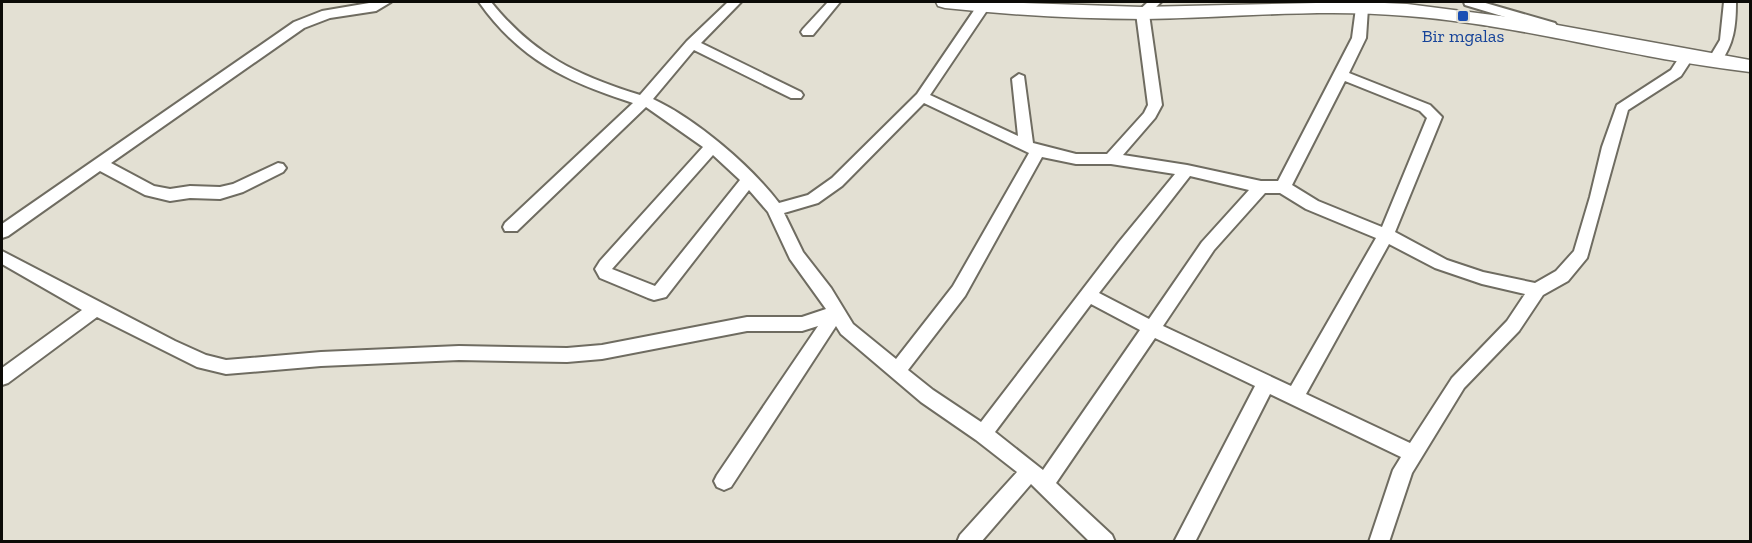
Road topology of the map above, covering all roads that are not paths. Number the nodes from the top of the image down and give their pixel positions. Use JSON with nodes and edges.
{"nodes":[{"id":1,"x":385,"y":2,"type":"edge"},
{"id":2,"x":485,"y":2,"type":"edge"},
{"id":3,"x":735,"y":2,"type":"edge"},
{"id":4,"x":834,"y":2,"type":"edge"},
{"id":5,"x":945,"y":2,"type":"edge"},
{"id":6,"x":1470,"y":2,"type":"edge"},
{"id":7,"x":1730,"y":2,"type":"edge"},
{"id":8,"x":1490,"y":4,"type":"edge"},
{"id":9,"x":1013,"y":5,"type":"edge"},
{"id":10,"x":984,"y":6,"type":"junction"},
{"id":11,"x":1149,"y":7,"type":"edge"},
{"id":12,"x":1362,"y":8,"type":"junction"},
{"id":13,"x":808,"y":32,"type":"dead end"},
{"id":14,"x":1575,"y":34,"type":"junction"},
{"id":15,"x":692,"y":44,"type":"junction"},
{"id":16,"x":1687,"y":56,"type":"junction"},
{"id":17,"x":1715,"y":60,"type":"junction"},
{"id":18,"x":1750,"y":66,"type":"edge"},
{"id":19,"x":1342,"y":75,"type":"junction"},
{"id":20,"x":1019,"y":79,"type":"dead end"},
{"id":21,"x":796,"y":95,"type":"dead end"},
{"id":22,"x":922,"y":97,"type":"junction"},
{"id":23,"x":644,"y":100,"type":"junction"},
{"id":24,"x":713,"y":146,"type":"junction"},
{"id":25,"x":1032,"y":148,"type":"junction"},
{"id":26,"x":1111,"y":159,"type":"junction"},
{"id":27,"x":98,"y":163,"type":"junction"},
{"id":28,"x":278,"y":168,"type":"dead end"},
{"id":29,"x":1187,"y":170,"type":"junction"},
{"id":30,"x":750,"y":178,"type":"junction"},
{"id":31,"x":1261,"y":187,"type":"junction"},
{"id":32,"x":1282,"y":187,"type":"junction"},
{"id":33,"x":775,"y":210,"type":"junction"},
{"id":34,"x":511,"y":227,"type":"dead end"},
{"id":35,"x":2,"y":232,"type":"edge"},
{"id":36,"x":1386,"y":235,"type":"junction"},
{"id":37,"x":2,"y":257,"type":"edge"},
{"id":38,"x":1538,"y":290,"type":"junction"},
{"id":39,"x":1089,"y":295,"type":"junction"},
{"id":40,"x":96,"y":309,"type":"junction"},
{"id":41,"x":836,"y":314,"type":"junction"},
{"id":42,"x":1151,"y":328,"type":"junction"},
{"id":43,"x":897,"y":371,"type":"junction"},
{"id":44,"x":2,"y":378,"type":"edge"},
{"id":45,"x":1267,"y":382,"type":"junction"},
{"id":46,"x":1295,"y":396,"type":"junction"},
{"id":47,"x":983,"y":434,"type":"junction"},
{"id":48,"x":1412,"y":453,"type":"junction"},
{"id":49,"x":1037,"y":477,"type":"junction"},
{"id":50,"x":724,"y":481,"type":"dead end"},
{"id":51,"x":967,"y":542,"type":"edge"},
{"id":52,"x":1105,"y":542,"type":"edge"},
{"id":53,"x":1184,"y":542,"type":"edge"},
{"id":54,"x":1379,"y":542,"type":"edge"}],
"edges":[{"from":1,"to":27,"type":"street"},
{"from":2,"to":23,"type":"street"},
{"from":3,"to":15,"type":"street"},
{"from":4,"to":13,"type":"street"},
{"from":5,"to":10,"type":"main road"},
{"from":6,"to":8,"type":"street"},
{"from":7,"to":17,"type":"street"},
{"from":8,"to":14,"type":"street"},
{"from":9,"to":10,"type":"main road"},
{"from":9,"to":11,"type":"main road"},
{"from":10,"to":22,"type":"street"},
{"from":11,"to":12,"type":"main road"},
{"from":11,"to":26,"type":"street"},
{"from":12,"to":14,"type":"main road"},
{"from":12,"to":19,"type":"street"},
{"from":14,"to":16,"type":"main road"},
{"from":15,"to":21,"type":"street"},
{"from":15,"to":23,"type":"street"},
{"from":16,"to":17,"type":"main road"},
{"from":16,"to":38,"type":"street"},
{"from":17,"to":18,"type":"main road"},
{"from":19,"to":32,"type":"street"},
{"from":19,"to":36,"type":"street"},
{"from":20,"to":25,"type":"street"},
{"from":22,"to":25,"type":"street"},
{"from":22,"to":33,"type":"street"},
{"from":23,"to":24,"type":"street"},
{"from":23,"to":34,"type":"street"},
{"from":24,"to":30,"type":"street"},
{"from":24,"to":30,"type":"street"},
{"from":25,"to":26,"type":"street"},
{"from":25,"to":43,"type":"street"},
{"from":26,"to":29,"type":"street"},
{"from":27,"to":28,"type":"street"},
{"from":27,"to":35,"type":"street"},
{"from":29,"to":31,"type":"street"},
{"from":29,"to":39,"type":"street"},
{"from":30,"to":33,"type":"street"},
{"from":31,"to":32,"type":"street"},
{"from":31,"to":42,"type":"street"},
{"from":32,"to":36,"type":"street"},
{"from":33,"to":41,"type":"street"},
{"from":36,"to":38,"type":"street"},
{"from":36,"to":46,"type":"street"},
{"from":37,"to":40,"type":"street"},
{"from":38,"to":48,"type":"street"},
{"from":39,"to":42,"type":"street"},
{"from":39,"to":47,"type":"street"},
{"from":40,"to":41,"type":"street"},
{"from":40,"to":44,"type":"street"},
{"from":41,"to":43,"type":"street"},
{"from":41,"to":50,"type":"street"},
{"from":42,"to":45,"type":"street"},
{"from":42,"to":49,"type":"street"},
{"from":43,"to":47,"type":"street"},
{"from":45,"to":46,"type":"street"},
{"from":45,"to":53,"type":"street"},
{"from":46,"to":48,"type":"street"},
{"from":47,"to":49,"type":"street"},
{"from":48,"to":54,"type":"street"},
{"from":49,"to":51,"type":"street"},
{"from":49,"to":52,"type":"street"}]}
